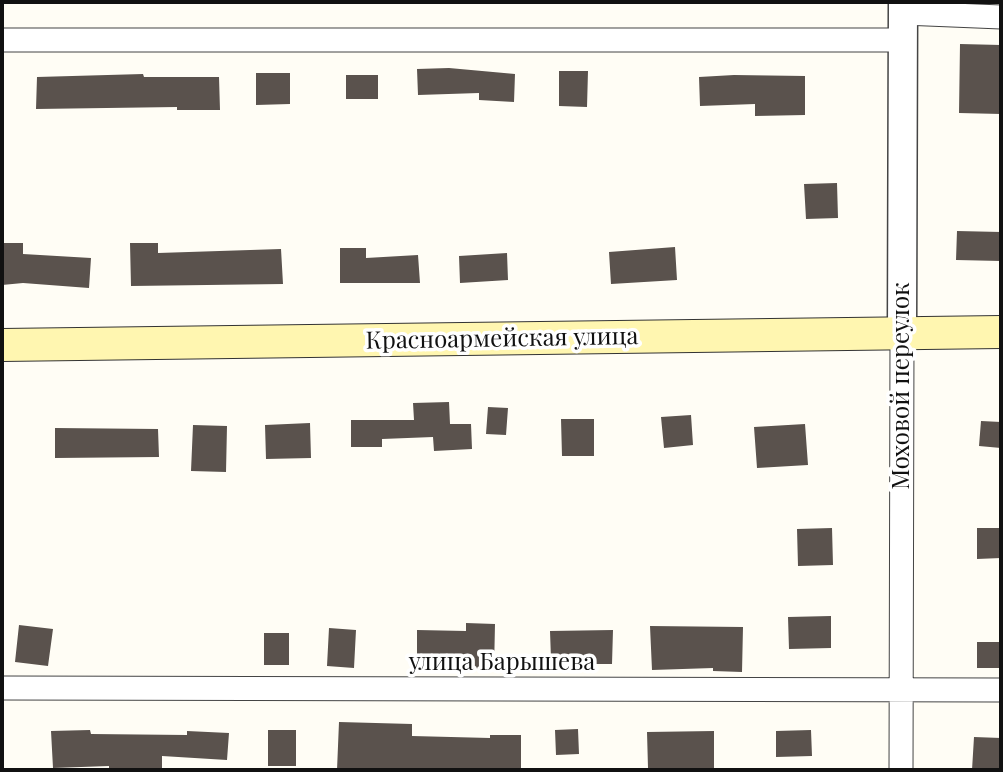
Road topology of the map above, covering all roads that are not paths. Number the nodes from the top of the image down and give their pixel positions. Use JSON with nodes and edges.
{"nodes":[{"id":1,"x":1001,"y":17,"type":"edge"},
{"id":2,"x":903,"y":18,"type":"edge"},
{"id":3,"x":2,"y":40,"type":"edge"},
{"id":4,"x":1001,"y":332,"type":"edge"},
{"id":5,"x":902,"y":335,"type":"junction"},
{"id":6,"x":2,"y":345,"type":"edge"},
{"id":7,"x":2,"y":688,"type":"edge"},
{"id":8,"x":903,"y":690,"type":"junction"},
{"id":9,"x":1001,"y":690,"type":"edge"},
{"id":10,"x":901,"y":770,"type":"edge"}],
"edges":[{"from":1,"to":2,"type":"street"},
{"from":2,"to":3,"type":"street"},
{"from":2,"to":5,"type":"street","name":"Моховой переулок"},
{"from":4,"to":5,"type":"main road","name":"Красноармейская улица"},
{"from":5,"to":6,"type":"main road","name":"Красноармейская улица"},
{"from":5,"to":8,"type":"street","name":"Моховой переулок"},
{"from":7,"to":8,"type":"street","name":"улица Барышева"},
{"from":8,"to":9,"type":"street","name":"улица Барышева"},
{"from":8,"to":10,"type":"street","name":"Моховой переулок"}]}
